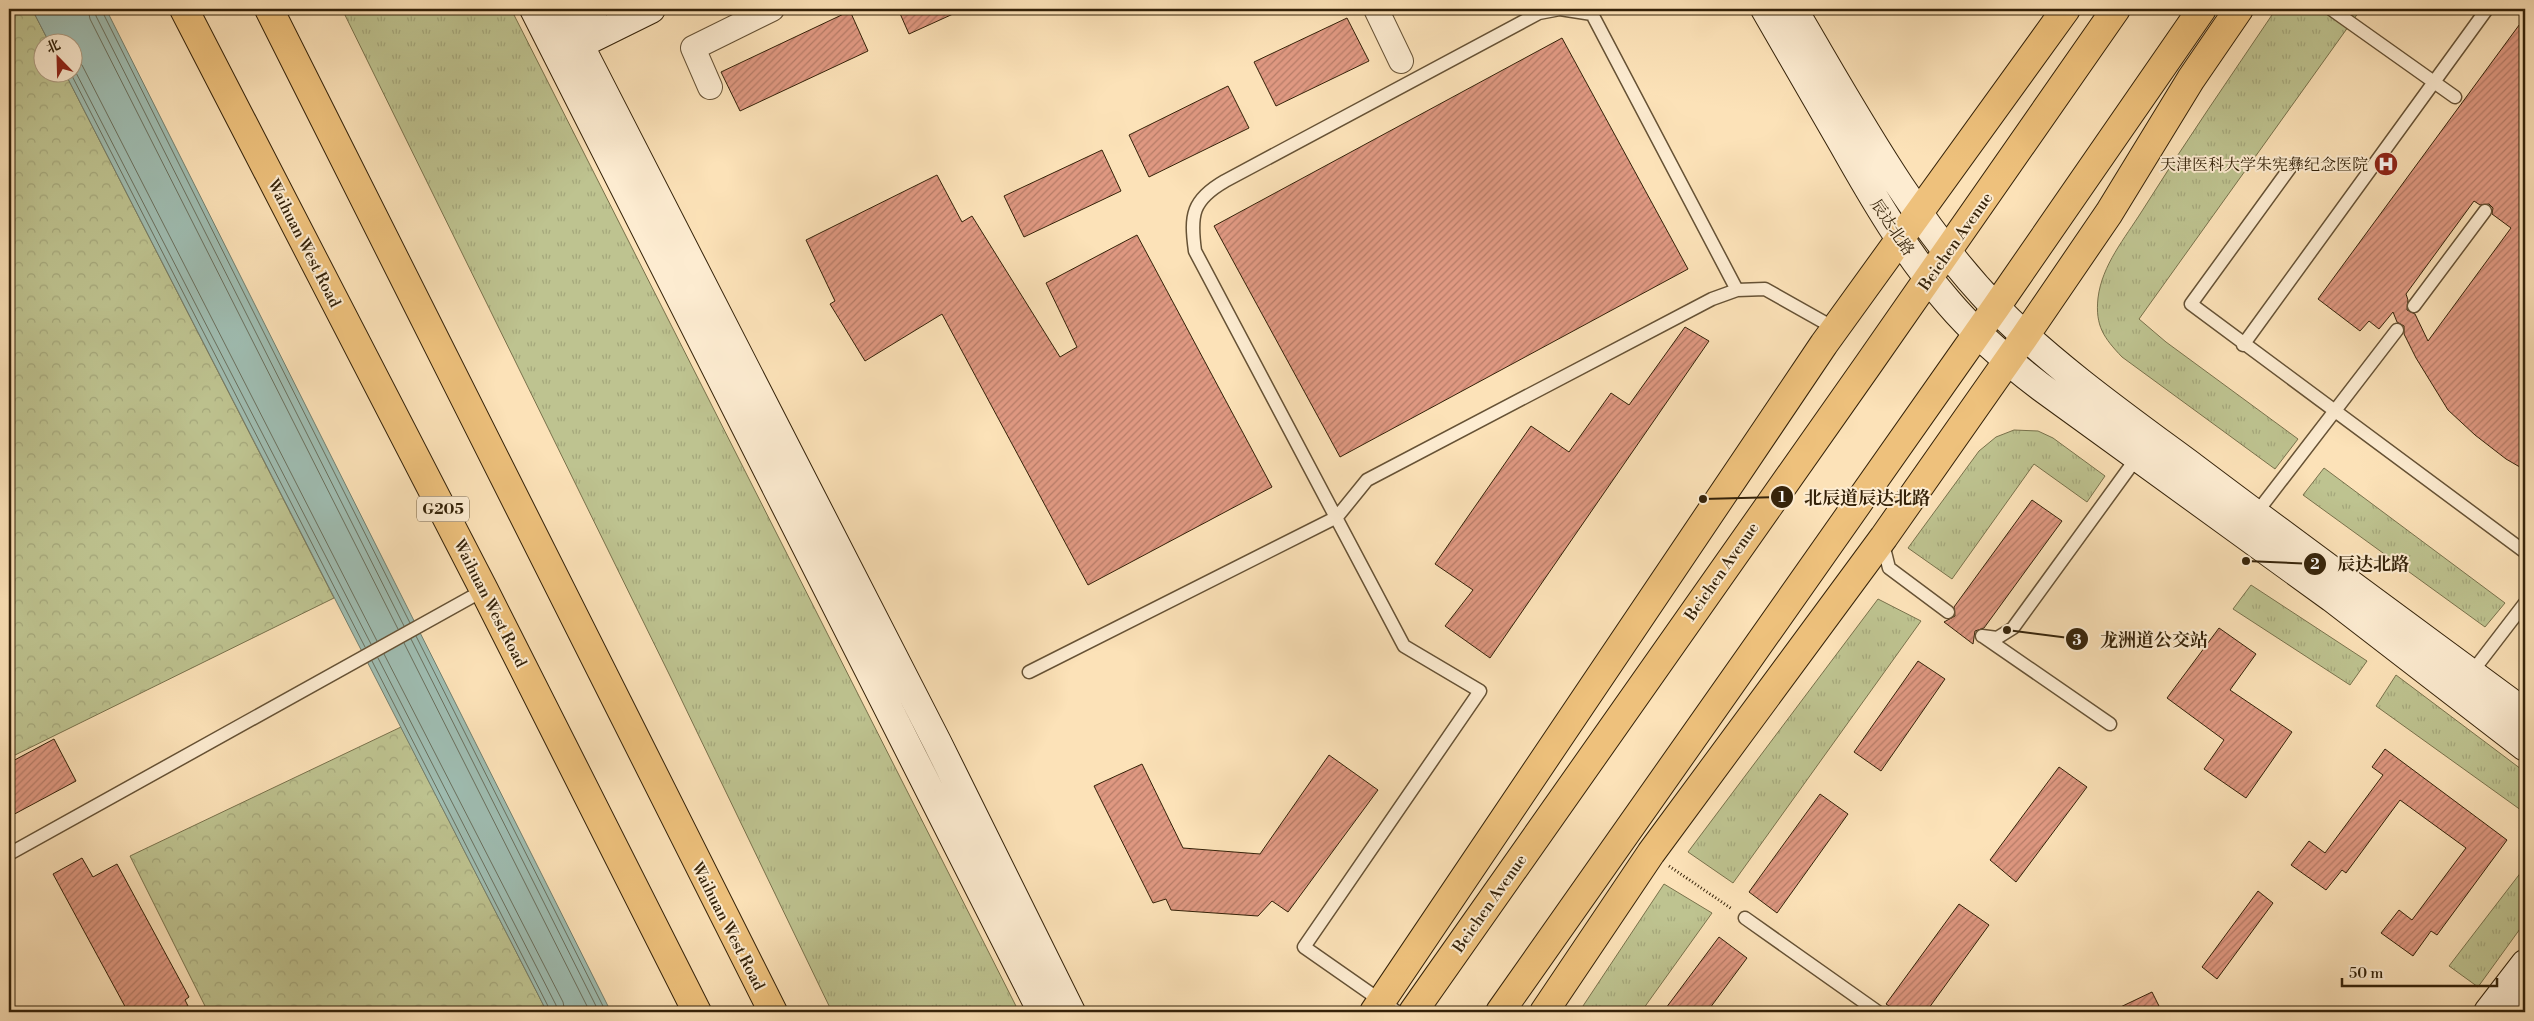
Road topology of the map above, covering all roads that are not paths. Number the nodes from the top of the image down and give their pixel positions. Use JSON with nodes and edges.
{"nodes":[{"id":1,"x":184,"y":9,"type":"edge"},
{"id":2,"x":269,"y":9,"type":"edge"},
{"id":3,"x":594,"y":9,"type":"edge"},
{"id":4,"x":650,"y":9,"type":"edge"},
{"id":5,"x":772,"y":9,"type":"edge"},
{"id":6,"x":1376,"y":9,"type":"edge"},
{"id":7,"x":1765,"y":9,"type":"edge"},
{"id":8,"x":1793,"y":9,"type":"edge"},
{"id":9,"x":2066,"y":9,"type":"edge"},
{"id":10,"x":2116,"y":9,"type":"edge"},
{"id":11,"x":2202,"y":9,"type":"edge"},
{"id":12,"x":2239,"y":9,"type":"edge"},
{"id":13,"x":2331,"y":9,"type":"edge"},
{"id":14,"x":2486,"y":9,"type":"edge"},
{"id":15,"x":558,"y":29,"type":"edge"},
{"id":16,"x":1401,"y":61,"type":"dead end"},
{"id":17,"x":2434,"y":82,"type":"junction"},
{"id":18,"x":710,"y":87,"type":"dead end"},
{"id":19,"x":2455,"y":97,"type":"dead end"},
{"id":20,"x":2292,"y":165,"type":"dead end"},
{"id":21,"x":2485,"y":211,"type":"dead end"},
{"id":22,"x":1919,"y":213,"type":"junction"},
{"id":23,"x":1900,"y":240,"type":"junction"},
{"id":24,"x":1948,"y":252,"type":"junction"},
{"id":25,"x":1929,"y":279,"type":"junction"},
{"id":26,"x":1737,"y":290,"type":"junction"},
{"id":27,"x":2414,"y":306,"type":"dead end"},
{"id":28,"x":1996,"y":307,"type":"junction"},
{"id":29,"x":1836,"y":329,"type":"junction"},
{"id":30,"x":2397,"y":330,"type":"dead end"},
{"id":31,"x":1976,"y":332,"type":"junction"},
{"id":32,"x":2025,"y":336,"type":"junction"},
{"id":33,"x":2243,"y":345,"type":"junction"},
{"id":34,"x":2007,"y":361,"type":"junction"},
{"id":35,"x":2336,"y":413,"type":"junction"},
{"id":36,"x":2145,"y":446,"type":"junction"},
{"id":37,"x":1337,"y":517,"type":"junction"},
{"id":38,"x":2249,"y":523,"type":"junction"},
{"id":39,"x":1884,"y":537,"type":"junction"},
{"id":40,"x":2525,"y":552,"type":"edge"},
{"id":41,"x":484,"y":590,"type":"junction"},
{"id":42,"x":2525,"y":603,"type":"edge"},
{"id":43,"x":1948,"y":612,"type":"dead end"},
{"id":44,"x":1029,"y":672,"type":"dead end"},
{"id":45,"x":2463,"y":683,"type":"junction"},
{"id":46,"x":2525,"y":713,"type":"edge"},
{"id":47,"x":2110,"y":724,"type":"dead end"},
{"id":48,"x":2525,"y":747,"type":"edge"},
{"id":49,"x":9,"y":854,"type":"edge"},
{"id":50,"x":1745,"y":918,"type":"road end"},
{"id":51,"x":2525,"y":964,"type":"edge"},
{"id":52,"x":2525,"y":1005,"type":"edge"},
{"id":53,"x":1385,"y":1009,"type":"edge"},
{"id":54,"x":697,"y":1012,"type":"edge"},
{"id":55,"x":773,"y":1012,"type":"edge"},
{"id":56,"x":1042,"y":1012,"type":"edge"},
{"id":57,"x":1071,"y":1012,"type":"edge"},
{"id":58,"x":1413,"y":1012,"type":"edge"},
{"id":59,"x":1500,"y":1012,"type":"edge"},
{"id":60,"x":1544,"y":1012,"type":"edge"},
{"id":61,"x":1878,"y":1012,"type":"edge"},
{"id":62,"x":2488,"y":1012,"type":"edge"},
{"id":63,"x":2520,"y":1012,"type":"edge"}],
"edges":[{"from":1,"to":41,"type":"main road","name":"Waihuan West Road","number":"G205"},
{"from":2,"to":55,"type":"main road","name":"Waihuan West Road"},
{"from":3,"to":15,"type":"street"},
{"from":4,"to":15,"type":"street"},
{"from":5,"to":18,"type":"street"},
{"from":6,"to":16,"type":"street"},
{"from":7,"to":23,"type":"street","name":"辰达北路"},
{"from":8,"to":22,"type":"street","name":"辰达北路"},
{"from":9,"to":22,"type":"main road"},
{"from":10,"to":24,"type":"main road","name":"Beichen Avenue"},
{"from":11,"to":28,"type":"main road"},
{"from":12,"to":32,"type":"main road"},
{"from":13,"to":17,"type":"lane"},
{"from":14,"to":17,"type":"lane"},
{"from":15,"to":56,"type":"street"},
{"from":15,"to":57,"type":"street"},
{"from":17,"to":19,"type":"lane"},
{"from":17,"to":33,"type":"lane"},
{"from":20,"to":33,"type":"lane"},
{"from":21,"to":27,"type":"lane"},
{"from":22,"to":23,"type":"main road"},
{"from":22,"to":24,"type":"street","name":"辰达北路"},
{"from":23,"to":25,"type":"street","name":"辰达北路"},
{"from":23,"to":29,"type":"main road"},
{"from":24,"to":25,"type":"main road","name":"Beichen Avenue"},
{"from":24,"to":28,"type":"street","name":"辰达北路"},
{"from":25,"to":31,"type":"street","name":"辰达北路"},
{"from":25,"to":58,"type":"main road","name":"Beichen Avenue"},
{"from":26,"to":29,"type":"lane"},
{"from":26,"to":37,"type":"lane"},
{"from":26,"to":37,"type":"lane"},
{"from":28,"to":31,"type":"main road"},
{"from":28,"to":32,"type":"street","name":"辰达北路"},
{"from":29,"to":53,"type":"main road"},
{"from":30,"to":35,"type":"lane"},
{"from":31,"to":34,"type":"street","name":"辰达北路"},
{"from":31,"to":59,"type":"main road"},
{"from":32,"to":34,"type":"main road"},
{"from":32,"to":36,"type":"street","name":"辰达北路"},
{"from":33,"to":35,"type":"lane"},
{"from":34,"to":36,"type":"street","name":"辰达北路"},
{"from":34,"to":39,"type":"main road"},
{"from":35,"to":38,"type":"lane"},
{"from":35,"to":40,"type":"lane"},
{"from":36,"to":38,"type":"street","name":"辰达北路"},
{"from":36,"to":47,"type":"lane"},
{"from":37,"to":44,"type":"lane"},
{"from":37,"to":53,"type":"lane"},
{"from":38,"to":45,"type":"street","name":"辰达北路"},
{"from":39,"to":43,"type":"lane"},
{"from":39,"to":60,"type":"main road"},
{"from":41,"to":49,"type":"lane"},
{"from":41,"to":54,"type":"main road","name":"Waihuan West Road","number":"G205"},
{"from":42,"to":45,"type":"lane"},
{"from":45,"to":46,"type":"street","name":"辰达北路"},
{"from":45,"to":48,"type":"street","name":"辰达北路"},
{"from":50,"to":61,"type":"lane"},
{"from":51,"to":62,"type":"street"},
{"from":52,"to":63,"type":"street"}]}
